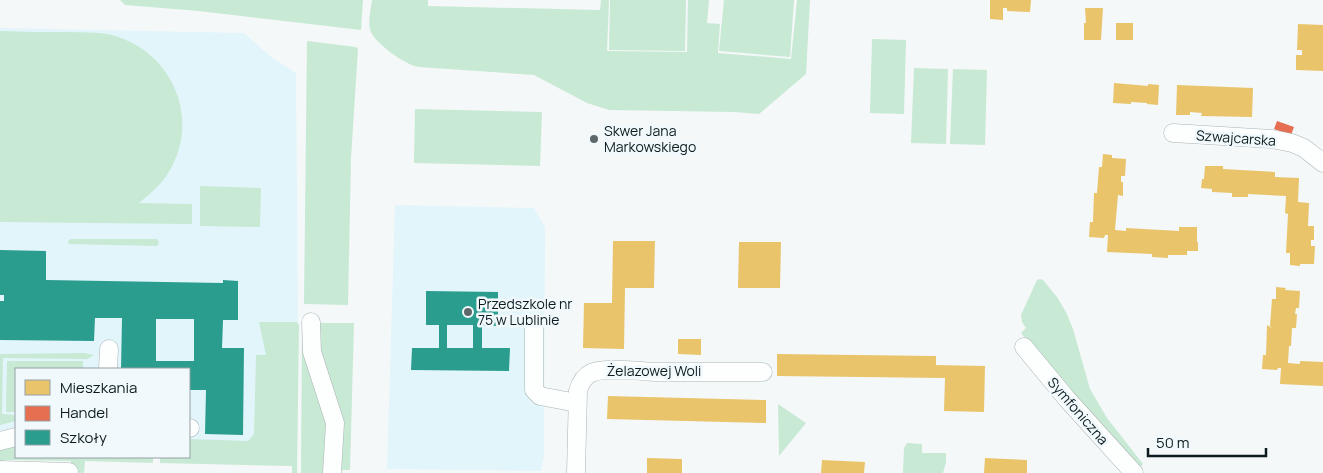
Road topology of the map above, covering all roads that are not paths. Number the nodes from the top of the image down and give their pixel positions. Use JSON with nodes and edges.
{"nodes":[{"id":1,"x":1173,"y":133,"type":"dead end"},
{"id":2,"x":1323,"y":163,"type":"edge"},
{"id":3,"x":311,"y":322,"type":"dead end"},
{"id":4,"x":534,"y":329,"type":"dead end"},
{"id":5,"x":1024,"y":347,"type":"dead end"},
{"id":6,"x":109,"y":349,"type":"dead end"},
{"id":7,"x":108,"y":368,"type":"edge"},
{"id":8,"x":763,"y":372,"type":"dead end"},
{"id":9,"x":577,"y":403,"type":"junction"},
{"id":10,"x":15,"y":437,"type":"edge"},
{"id":11,"x":0,"y":441,"type":"edge"},
{"id":12,"x":0,"y":470,"type":"edge"},
{"id":13,"x":69,"y":472,"type":"edge"},
{"id":14,"x":332,"y":473,"type":"edge"},
{"id":15,"x":576,"y":473,"type":"edge"},
{"id":16,"x":1134,"y":473,"type":"edge"}],
"edges":[{"from":1,"to":2,"type":"street","name":"Szwajcarska"},
{"from":3,"to":14,"type":"street"},
{"from":4,"to":9,"type":"street"},
{"from":5,"to":16,"type":"street","name":"Symfoniczna"},
{"from":6,"to":7,"type":"street"},
{"from":8,"to":9,"type":"street","name":"Żelazowej Woli"},
{"from":9,"to":15,"type":"street","name":"Żelazowej Woli"},
{"from":10,"to":11,"type":"street"},
{"from":12,"to":13,"type":"street"}]}
